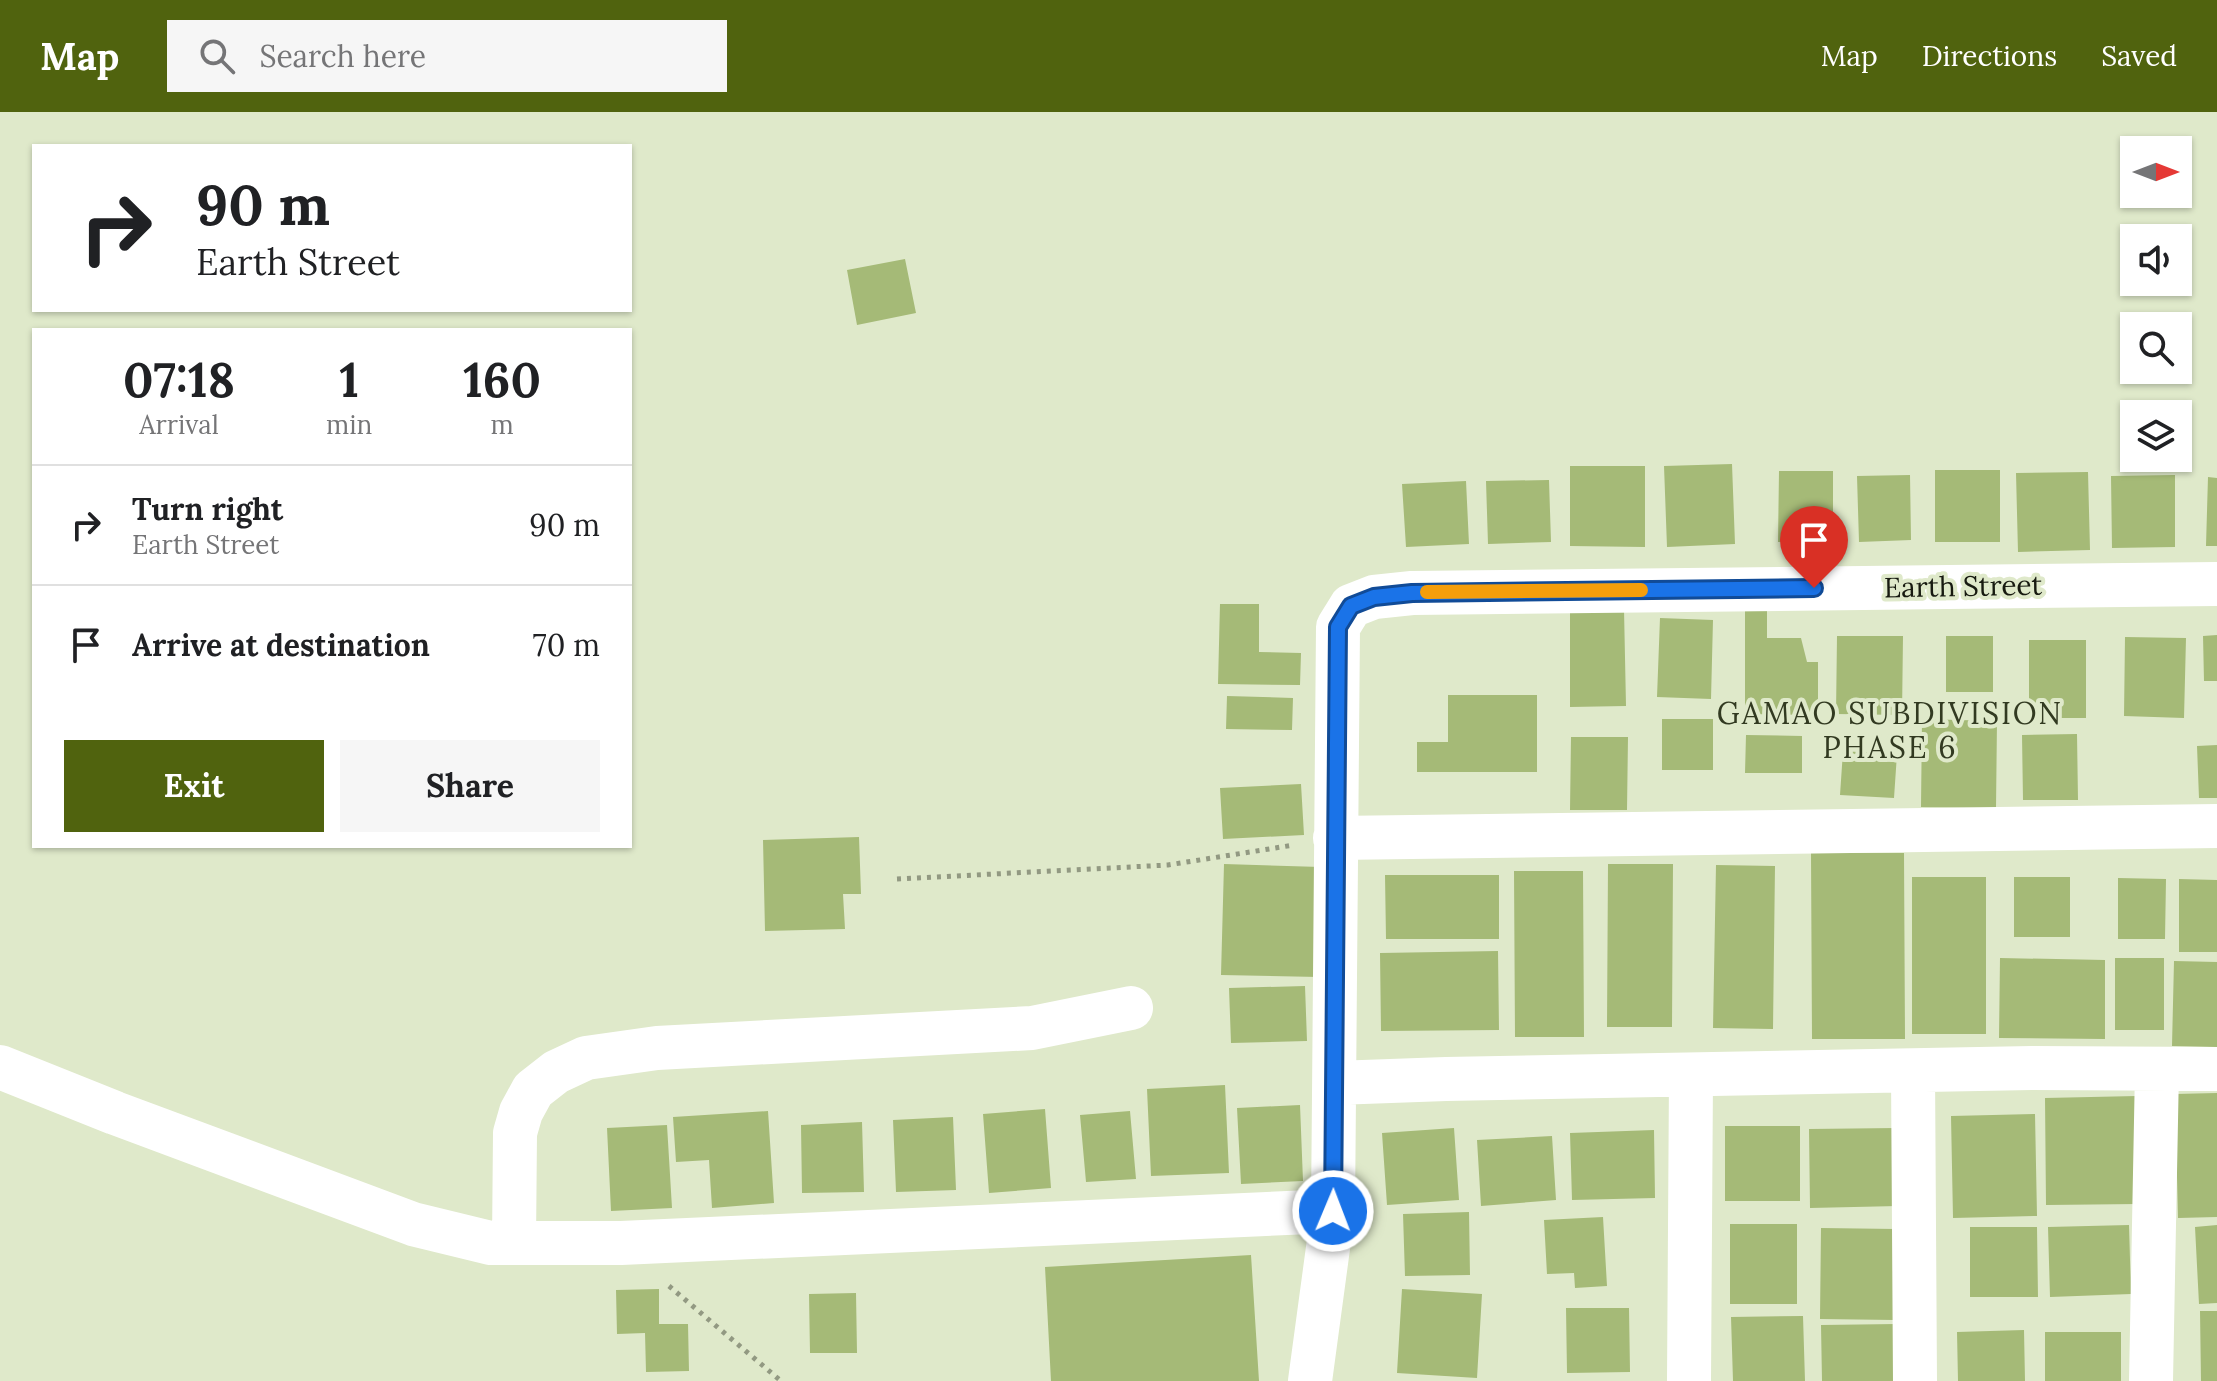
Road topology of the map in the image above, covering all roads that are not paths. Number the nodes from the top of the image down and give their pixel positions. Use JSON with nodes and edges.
{"nodes":[{"id":1,"x":2217,"y":584,"type":"edge"},
{"id":2,"x":2217,"y":826,"type":"edge"},
{"id":3,"x":1335,"y":838,"type":"junction"},
{"id":4,"x":1131,"y":1008,"type":"dead end"},
{"id":5,"x":0,"y":1067,"type":"edge"},
{"id":6,"x":2157,"y":1069,"type":"junction"},
{"id":7,"x":2217,"y":1069,"type":"edge"},
{"id":8,"x":1913,"y":1071,"type":"junction"},
{"id":9,"x":1691,"y":1076,"type":"junction"},
{"id":10,"x":1335,"y":1083,"type":"junction"},
{"id":11,"x":1333,"y":1211,"type":"junction"},
{"id":12,"x":514,"y":1243,"type":"junction"},
{"id":13,"x":1310,"y":1381,"type":"edge"},
{"id":14,"x":1689,"y":1381,"type":"edge"},
{"id":15,"x":1915,"y":1381,"type":"edge"},
{"id":16,"x":2151,"y":1381,"type":"edge"}],
"edges":[{"from":1,"to":3,"type":"street","name":"Earth Street"},
{"from":2,"to":3,"type":"street"},
{"from":3,"to":10,"type":"street"},
{"from":4,"to":12,"type":"street"},
{"from":5,"to":12,"type":"street"},
{"from":6,"to":7,"type":"street"},
{"from":6,"to":8,"type":"street"},
{"from":6,"to":16,"type":"street"},
{"from":8,"to":9,"type":"street"},
{"from":8,"to":15,"type":"street"},
{"from":9,"to":10,"type":"street"},
{"from":9,"to":14,"type":"street"},
{"from":10,"to":11,"type":"street"},
{"from":11,"to":12,"type":"street"},
{"from":11,"to":13,"type":"street"}]}
